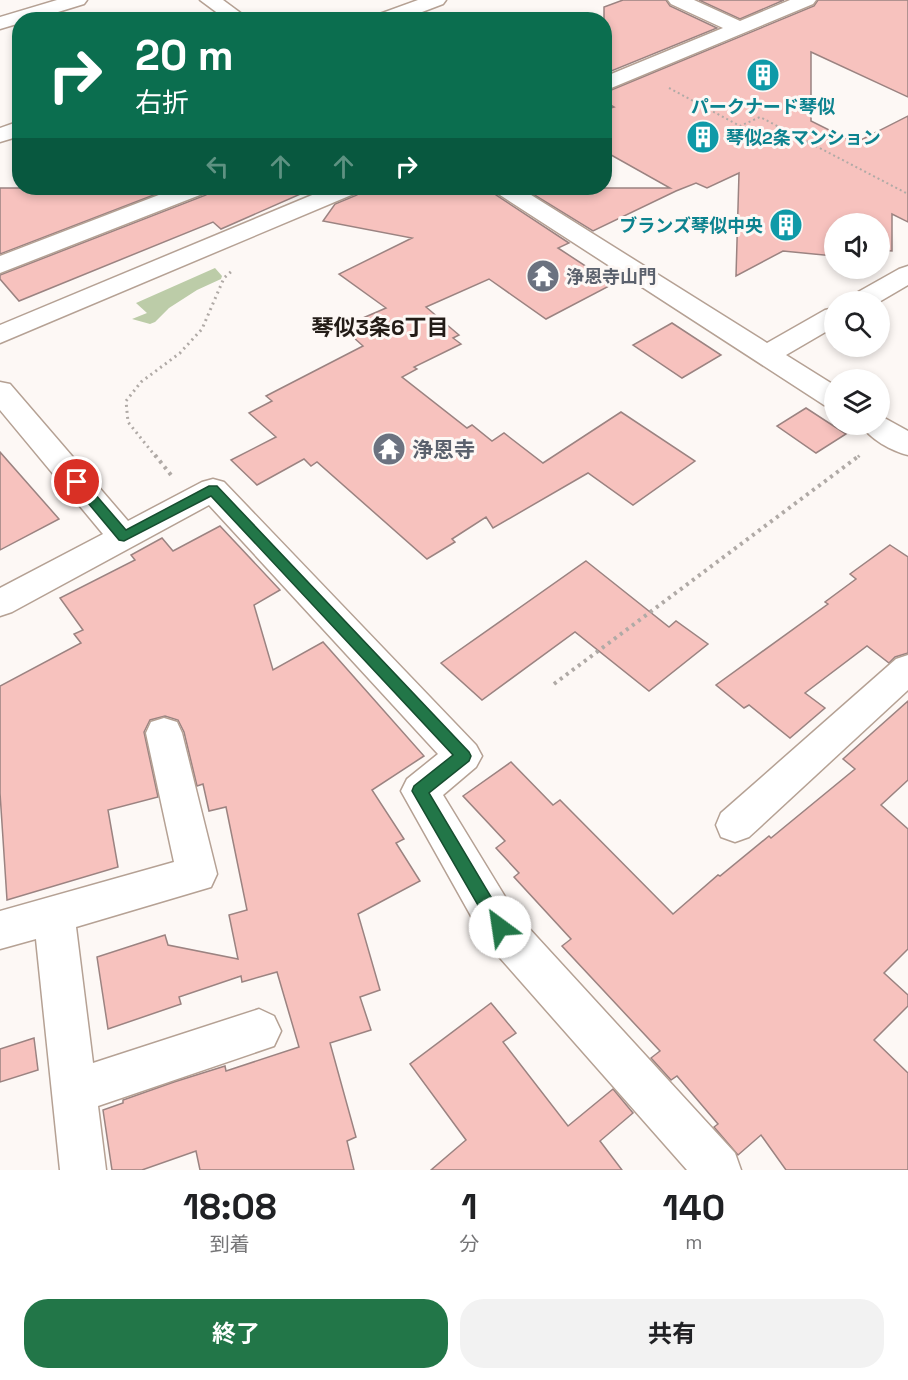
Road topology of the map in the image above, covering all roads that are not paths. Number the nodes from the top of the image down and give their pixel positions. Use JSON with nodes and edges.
{"nodes":[{"id":1,"x":17,"y":0,"type":"edge"},
{"id":2,"x":77,"y":0,"type":"edge"},
{"id":3,"x":210,"y":0,"type":"edge"},
{"id":4,"x":436,"y":0,"type":"edge"},
{"id":5,"x":678,"y":0,"type":"edge"},
{"id":6,"x":806,"y":0,"type":"edge"},
{"id":7,"x":0,"y":5,"type":"edge"},
{"id":8,"x":37,"y":12,"type":"edge"},
{"id":9,"x":229,"y":12,"type":"edge"},
{"id":10,"x":403,"y":12,"type":"edge"},
{"id":11,"x":739,"y":28,"type":"junction"},
{"id":12,"x":612,"y":82,"type":"edge"},
{"id":13,"x":179,"y":195,"type":"edge"},
{"id":14,"x":331,"y":195,"type":"edge"},
{"id":15,"x":516,"y":195,"type":"edge"},
{"id":16,"x":0,"y":265,"type":"edge"},
{"id":17,"x":908,"y":274,"type":"edge"},
{"id":18,"x":879,"y":291,"type":"edge"},
{"id":19,"x":824,"y":322,"type":"edge"},
{"id":20,"x":0,"y":335,"type":"edge"},
{"id":21,"x":766,"y":355,"type":"junction"},
{"id":22,"x":0,"y":391,"type":"edge"},
{"id":23,"x":824,"y":392,"type":"edge"},
{"id":24,"x":124,"y":537,"type":"junction"},
{"id":25,"x":0,"y":603,"type":"edge"},
{"id":26,"x":908,"y":669,"type":"edge"},
{"id":27,"x":164,"y":734,"type":"dead end"},
{"id":28,"x":735,"y":825,"type":"dead end"},
{"id":29,"x":54,"y":915,"type":"junction"},
{"id":30,"x":0,"y":930,"type":"edge"},
{"id":31,"x":259,"y":1031,"type":"dead end"},
{"id":32,"x":74,"y":1092,"type":"junction"},
{"id":33,"x":84,"y":1170,"type":"edge"},
{"id":34,"x":718,"y":1170,"type":"edge"}],
"edges":[{"from":1,"to":7,"type":"street"},
{"from":2,"to":8,"type":"street"},
{"from":3,"to":9,"type":"street"},
{"from":4,"to":10,"type":"street"},
{"from":5,"to":11,"type":"street"},
{"from":6,"to":11,"type":"street"},
{"from":11,"to":12,"type":"street"},
{"from":13,"to":16,"type":"street"},
{"from":14,"to":20,"type":"street"},
{"from":15,"to":21,"type":"street"},
{"from":17,"to":18,"type":"street"},
{"from":19,"to":21,"type":"street"},
{"from":21,"to":23,"type":"street"},
{"from":22,"to":24,"type":"street"},
{"from":24,"to":25,"type":"street"},
{"from":24,"to":34,"type":"street"},
{"from":26,"to":28,"type":"street"},
{"from":27,"to":29,"type":"street"},
{"from":29,"to":30,"type":"street"},
{"from":29,"to":32,"type":"street"},
{"from":31,"to":32,"type":"street"},
{"from":32,"to":33,"type":"street"}]}
